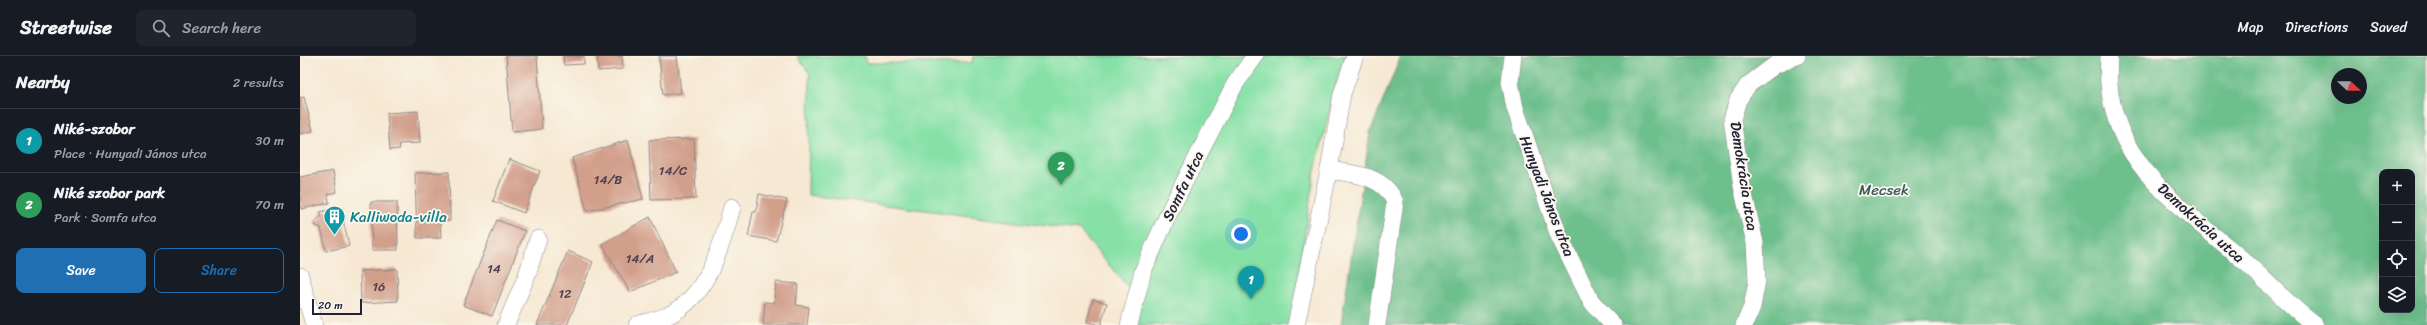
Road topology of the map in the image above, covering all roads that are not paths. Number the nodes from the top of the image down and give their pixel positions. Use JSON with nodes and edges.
{"nodes":[{"id":1,"x":1256,"y":56,"type":"edge"},
{"id":2,"x":1355,"y":56,"type":"edge"},
{"id":3,"x":1514,"y":56,"type":"edge"},
{"id":4,"x":1797,"y":56,"type":"edge"},
{"id":5,"x":2109,"y":56,"type":"edge"},
{"id":6,"x":1329,"y":170,"type":"junction"},
{"id":7,"x":732,"y":207,"type":"dead end"},
{"id":8,"x":538,"y":239,"type":"dead end"},
{"id":9,"x":300,"y":276,"type":"edge"},
{"id":10,"x":309,"y":322,"type":"edge"},
{"id":11,"x":506,"y":325,"type":"edge"},
{"id":12,"x":637,"y":325,"type":"edge"},
{"id":13,"x":1129,"y":325,"type":"edge"},
{"id":14,"x":1296,"y":325,"type":"edge"},
{"id":15,"x":1377,"y":325,"type":"edge"},
{"id":16,"x":1613,"y":325,"type":"edge"},
{"id":17,"x":1744,"y":325,"type":"edge"},
{"id":18,"x":2315,"y":325,"type":"edge"}],
"edges":[{"from":1,"to":13,"type":"street","name":"Somfa utca"},
{"from":2,"to":6,"type":"street"},
{"from":3,"to":16,"type":"street","name":"Hunyadi János utca"},
{"from":4,"to":17,"type":"street","name":"Demokrácia utca"},
{"from":5,"to":18,"type":"street","name":"Demokrácia utca"},
{"from":6,"to":14,"type":"street"},
{"from":6,"to":15,"type":"street"},
{"from":7,"to":12,"type":"street"},
{"from":8,"to":11,"type":"street"},
{"from":9,"to":10,"type":"street"}]}
